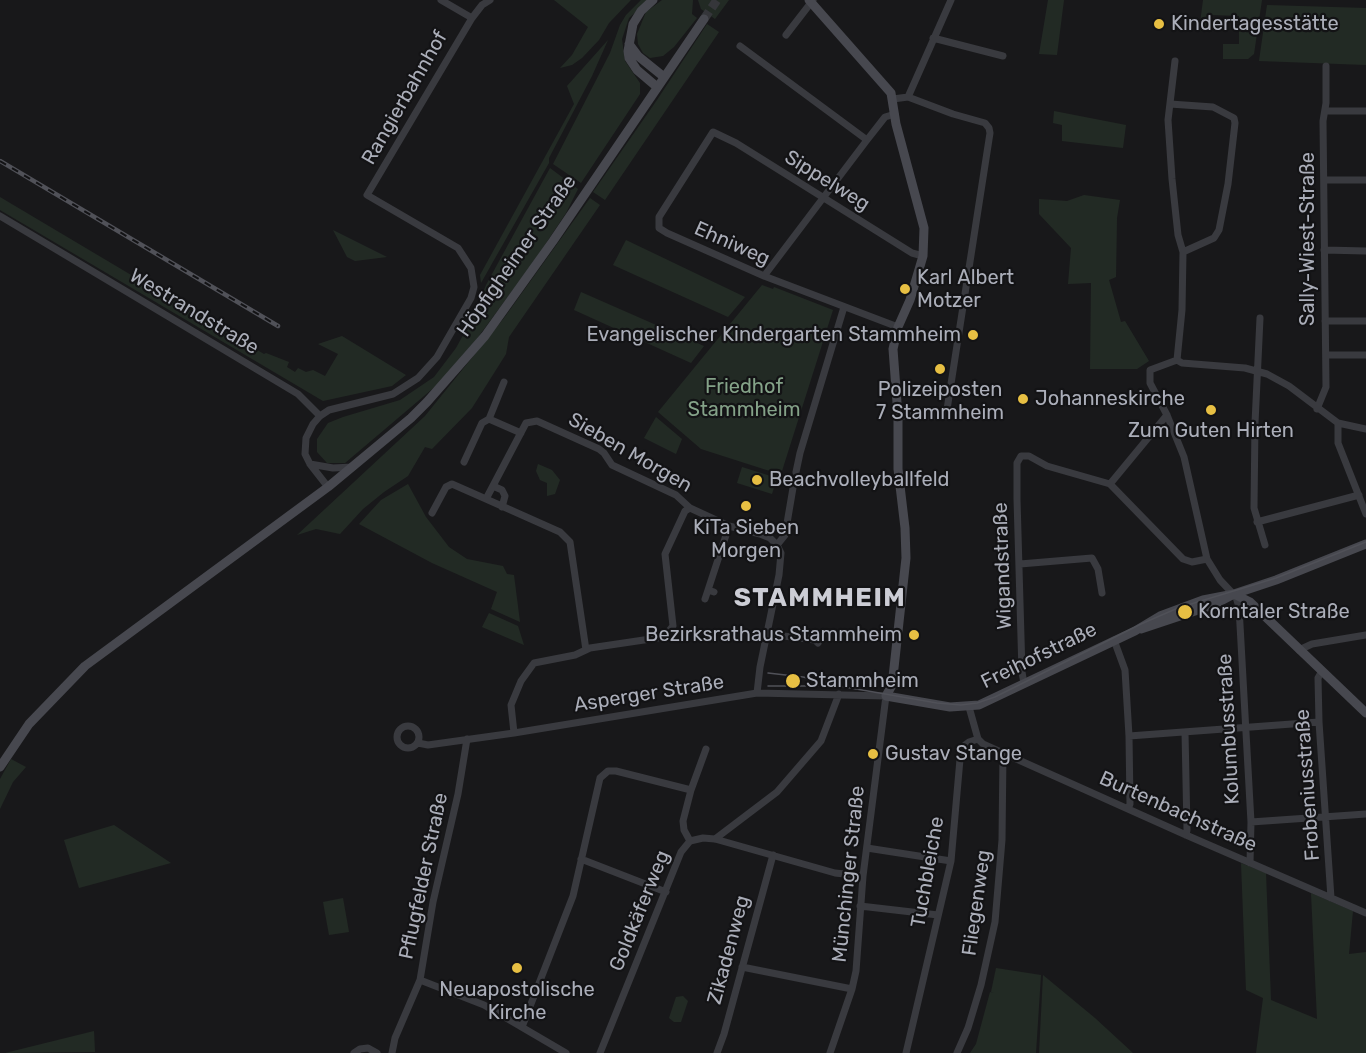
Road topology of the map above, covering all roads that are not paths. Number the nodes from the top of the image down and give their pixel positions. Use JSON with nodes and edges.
{"nodes":[{"id":1,"x":441,"y":0,"type":"edge"},
{"id":2,"x":490,"y":0,"type":"edge"},
{"id":3,"x":653,"y":0,"type":"edge"},
{"id":4,"x":811,"y":1,"type":"edge"},
{"id":5,"x":949,"y":1,"type":"edge"},
{"id":6,"x":472,"y":18,"type":"junction"},
{"id":7,"x":704,"y":19,"type":"tunnel mouth"},
{"id":8,"x":786,"y":35,"type":"dead end"},
{"id":9,"x":933,"y":38,"type":"junction"},
{"id":10,"x":628,"y":42,"type":"junction"},
{"id":11,"x":740,"y":46,"type":"dead end"},
{"id":12,"x":1003,"y":56,"type":"dead end"},
{"id":13,"x":1175,"y":61,"type":"dead end"},
{"id":14,"x":1326,"y":66,"type":"dead end"},
{"id":15,"x":664,"y":77,"type":"junction"},
{"id":16,"x":657,"y":87,"type":"junction"},
{"id":17,"x":908,"y":97,"type":"junction"},
{"id":18,"x":893,"y":99,"type":"junction"},
{"id":19,"x":1170,"y":104,"type":"junction"},
{"id":20,"x":1325,"y":111,"type":"junction"},
{"id":21,"x":1366,"y":111,"type":"edge"},
{"id":22,"x":894,"y":114,"type":"junction"},
{"id":23,"x":713,"y":132,"type":"joint"},
{"id":24,"x":867,"y":140,"type":"junction"},
{"id":25,"x":1324,"y":180,"type":"junction"},
{"id":26,"x":1366,"y":180,"type":"edge"},
{"id":27,"x":823,"y":199,"type":"junction"},
{"id":28,"x":0,"y":216,"type":"edge"},
{"id":29,"x":1324,"y":250,"type":"junction"},
{"id":30,"x":1366,"y":251,"type":"edge"},
{"id":31,"x":1183,"y":252,"type":"junction"},
{"id":32,"x":923,"y":256,"type":"junction"},
{"id":33,"x":764,"y":276,"type":"junction"},
{"id":34,"x":844,"y":307,"type":"junction"},
{"id":35,"x":1260,"y":318,"type":"dead end"},
{"id":36,"x":1325,"y":321,"type":"junction"},
{"id":37,"x":1366,"y":321,"type":"edge"},
{"id":38,"x":898,"y":327,"type":"junction"},
{"id":39,"x":1327,"y":355,"type":"junction"},
{"id":40,"x":1366,"y":355,"type":"edge"},
{"id":41,"x":1177,"y":360,"type":"junction"},
{"id":42,"x":1258,"y":372,"type":"junction"},
{"id":43,"x":504,"y":382,"type":"dead end"},
{"id":44,"x":1317,"y":409,"type":"junction"},
{"id":45,"x":320,"y":416,"type":"junction"},
{"id":46,"x":898,"y":416,"type":"junction"},
{"id":47,"x":1167,"y":416,"type":"junction"},
{"id":48,"x":489,"y":419,"type":"junction"},
{"id":49,"x":1338,"y":423,"type":"junction"},
{"id":50,"x":1366,"y":429,"type":"edge"},
{"id":51,"x":521,"y":433,"type":"junction"},
{"id":52,"x":464,"y":462,"type":"dead end"},
{"id":53,"x":310,"y":464,"type":"junction"},
{"id":54,"x":353,"y":467,"type":"junction"},
{"id":55,"x":796,"y":472,"type":"dead end"},
{"id":56,"x":794,"y":482,"type":"dead end"},
{"id":57,"x":1110,"y":484,"type":"junction"},
{"id":58,"x":493,"y":486,"type":"junction"},
{"id":59,"x":328,"y":487,"type":"junction"},
{"id":60,"x":1359,"y":495,"type":"junction"},
{"id":61,"x":486,"y":500,"type":"junction"},
{"id":62,"x":502,"y":507,"type":"junction"},
{"id":63,"x":690,"y":508,"type":"junction"},
{"id":64,"x":432,"y":513,"type":"dead end"},
{"id":65,"x":1366,"y":514,"type":"edge"},
{"id":66,"x":1257,"y":522,"type":"junction"},
{"id":67,"x":729,"y":525,"type":"junction"},
{"id":68,"x":1366,"y":544,"type":"edge"},
{"id":69,"x":777,"y":545,"type":"junction"},
{"id":70,"x":1265,"y":545,"type":"dead end"},
{"id":71,"x":1207,"y":558,"type":"junction"},
{"id":72,"x":1020,"y":564,"type":"junction"},
{"id":73,"x":1250,"y":589,"type":"junction"},
{"id":74,"x":1102,"y":593,"type":"dead end"},
{"id":75,"x":1234,"y":594,"type":"junction"},
{"id":76,"x":705,"y":599,"type":"dead end"},
{"id":77,"x":1250,"y":602,"type":"junction"},
{"id":78,"x":768,"y":634,"type":"junction"},
{"id":79,"x":824,"y":634,"type":"dead end"},
{"id":80,"x":1366,"y":635,"type":"edge"},
{"id":81,"x":1114,"y":640,"type":"junction"},
{"id":82,"x":586,"y":650,"type":"junction"},
{"id":83,"x":1299,"y":650,"type":"junction"},
{"id":84,"x":1322,"y":671,"type":"junction"},
{"id":85,"x":1024,"y":684,"type":"junction"},
{"id":86,"x":757,"y":693,"type":"junction"},
{"id":87,"x":839,"y":694,"type":"junction"},
{"id":88,"x":886,"y":696,"type":"junction"},
{"id":89,"x":969,"y":707,"type":"junction"},
{"id":90,"x":1366,"y":713,"type":"edge"},
{"id":91,"x":1319,"y":722,"type":"junction"},
{"id":92,"x":1244,"y":728,"type":"junction"},
{"id":93,"x":1185,"y":732,"type":"junction"},
{"id":94,"x":514,"y":733,"type":"junction"},
{"id":95,"x":1130,"y":736,"type":"junction"},
{"id":96,"x":467,"y":739,"type":"junction"},
{"id":97,"x":978,"y":740,"type":"junction"},
{"id":98,"x":418,"y":743,"type":"dead end"},
{"id":99,"x":706,"y":749,"type":"dead end"},
{"id":100,"x":1003,"y":752,"type":"junction"},
{"id":101,"x":0,"y":767,"type":"edge"},
{"id":102,"x":691,"y":790,"type":"junction"},
{"id":103,"x":1128,"y":808,"type":"junction"},
{"id":104,"x":1366,"y":814,"type":"edge"},
{"id":105,"x":1326,"y":817,"type":"junction"},
{"id":106,"x":1251,"y":822,"type":"junction"},
{"id":107,"x":1186,"y":835,"type":"junction"},
{"id":108,"x":715,"y":839,"type":"junction"},
{"id":109,"x":690,"y":841,"type":"junction"},
{"id":110,"x":867,"y":848,"type":"junction"},
{"id":111,"x":773,"y":855,"type":"junction"},
{"id":112,"x":581,"y":859,"type":"junction"},
{"id":113,"x":951,"y":861,"type":"junction"},
{"id":114,"x":1250,"y":863,"type":"junction"},
{"id":115,"x":863,"y":876,"type":"junction"},
{"id":116,"x":666,"y":892,"type":"junction"},
{"id":117,"x":1331,"y":898,"type":"junction"},
{"id":118,"x":860,"y":906,"type":"junction"},
{"id":119,"x":1366,"y":913,"type":"edge"},
{"id":120,"x":938,"y":915,"type":"junction"},
{"id":121,"x":741,"y":967,"type":"junction"},
{"id":122,"x":420,"y":980,"type":"junction"},
{"id":123,"x":852,"y":988,"type":"junction"},
{"id":124,"x":400,"y":1027,"type":"junction"},
{"id":125,"x":522,"y":1027,"type":"junction"},
{"id":126,"x":354,"y":1053,"type":"edge"},
{"id":127,"x":377,"y":1053,"type":"edge"},
{"id":128,"x":392,"y":1053,"type":"edge"},
{"id":129,"x":397,"y":1053,"type":"edge"},
{"id":130,"x":566,"y":1053,"type":"edge"},
{"id":131,"x":600,"y":1053,"type":"edge"},
{"id":132,"x":717,"y":1053,"type":"edge"},
{"id":133,"x":830,"y":1053,"type":"edge"},
{"id":134,"x":906,"y":1053,"type":"edge"},
{"id":135,"x":957,"y":1053,"type":"edge"}],
"edges":[{"from":1,"to":6,"type":"street","name":"Rangierbahnhof"},
{"from":2,"to":6,"type":"street","name":"Rangierbahnhof"},
{"from":3,"to":10,"type":"street"},
{"from":4,"to":8,"type":"street"},
{"from":4,"to":18,"type":"street"},
{"from":5,"to":9,"type":"street"},
{"from":6,"to":45,"type":"street","name":"Rangierbahnhof"},
{"from":7,"to":15,"type":"street","name":"Höpfigheimer Straße"},
{"from":9,"to":12,"type":"street"},
{"from":9,"to":17,"type":"street"},
{"from":10,"to":15,"type":"street"},
{"from":10,"to":16,"type":"street"},
{"from":11,"to":24,"type":"street"},
{"from":13,"to":19,"type":"street"},
{"from":14,"to":20,"type":"street","name":"Sally-Wiest-Straße"},
{"from":15,"to":16,"type":"street","name":"Höpfigheimer Straße"},
{"from":16,"to":54,"type":"street","name":"Höpfigheimer Straße"},
{"from":17,"to":18,"type":"street"},
{"from":17,"to":46,"type":"street"},
{"from":18,"to":22,"type":"street"},
{"from":19,"to":31,"type":"street"},
{"from":19,"to":31,"type":"street"},
{"from":20,"to":21,"type":"street"},
{"from":20,"to":25,"type":"street","name":"Sally-Wiest-Straße"},
{"from":22,"to":24,"type":"street"},
{"from":22,"to":32,"type":"street"},
{"from":23,"to":27,"type":"street","name":"Sippelweg"},
{"from":23,"to":33,"type":"street","name":"Ehniweg"},
{"from":24,"to":27,"type":"street"},
{"from":25,"to":26,"type":"street"},
{"from":25,"to":29,"type":"street","name":"Sally-Wiest-Straße"},
{"from":27,"to":32,"type":"street","name":"Sippelweg"},
{"from":27,"to":33,"type":"street"},
{"from":28,"to":45,"type":"street","name":"Westrandstraße"},
{"from":29,"to":30,"type":"street"},
{"from":29,"to":36,"type":"street","name":"Sally-Wiest-Straße"},
{"from":31,"to":41,"type":"street"},
{"from":32,"to":38,"type":"street"},
{"from":33,"to":34,"type":"street","name":"Ehniweg"},
{"from":34,"to":38,"type":"street","name":"Ehniweg"},
{"from":34,"to":55,"type":"street"},
{"from":35,"to":42,"type":"street"},
{"from":36,"to":37,"type":"street"},
{"from":36,"to":39,"type":"street","name":"Sally-Wiest-Straße"},
{"from":38,"to":46,"type":"street"},
{"from":39,"to":40,"type":"street"},
{"from":39,"to":44,"type":"street","name":"Sally-Wiest-Straße"},
{"from":41,"to":42,"type":"street"},
{"from":41,"to":47,"type":"street"},
{"from":42,"to":44,"type":"street"},
{"from":42,"to":66,"type":"street"},
{"from":43,"to":48,"type":"street"},
{"from":44,"to":49,"type":"street"},
{"from":45,"to":53,"type":"street"},
{"from":46,"to":88,"type":"street"},
{"from":47,"to":57,"type":"street"},
{"from":47,"to":71,"type":"street"},
{"from":48,"to":51,"type":"street"},
{"from":48,"to":52,"type":"street"},
{"from":49,"to":50,"type":"street"},
{"from":49,"to":60,"type":"street"},
{"from":51,"to":58,"type":"street"},
{"from":51,"to":63,"type":"street","name":"Sieben Morgen"},
{"from":53,"to":54,"type":"street"},
{"from":53,"to":59,"type":"street"},
{"from":54,"to":59,"type":"street","name":"Höpfigheimer Straße"},
{"from":56,"to":69,"type":"street"},
{"from":57,"to":71,"type":"street"},
{"from":57,"to":72,"type":"street","name":"Wigandstraße"},
{"from":58,"to":61,"type":"street"},
{"from":58,"to":62,"type":"street"},
{"from":59,"to":101,"type":"street","name":"Höpfigheimer Straße"},
{"from":60,"to":65,"type":"street"},
{"from":60,"to":66,"type":"street"},
{"from":61,"to":62,"type":"street"},
{"from":61,"to":64,"type":"street"},
{"from":62,"to":82,"type":"street"},
{"from":63,"to":67,"type":"street","name":"Sieben Morgen"},
{"from":63,"to":82,"type":"street"},
{"from":66,"to":70,"type":"street"},
{"from":67,"to":69,"type":"street","name":"Sieben Morgen"},
{"from":67,"to":76,"type":"street"},
{"from":68,"to":73,"type":"street","name":"Freihofstraße"},
{"from":69,"to":78,"type":"street"},
{"from":71,"to":75,"type":"street"},
{"from":72,"to":74,"type":"street"},
{"from":72,"to":85,"type":"street","name":"Wigandstraße"},
{"from":73,"to":75,"type":"street","name":"Freihofstraße"},
{"from":73,"to":77,"type":"street"},
{"from":75,"to":77,"type":"street"},
{"from":75,"to":81,"type":"street","name":"Freihofstraße"},
{"from":75,"to":92,"type":"street","name":"Kolumbusstraße"},
{"from":77,"to":83,"type":"street"},
{"from":78,"to":79,"type":"street"},
{"from":78,"to":86,"type":"street"},
{"from":80,"to":83,"type":"street"},
{"from":81,"to":85,"type":"street","name":"Freihofstraße"},
{"from":81,"to":95,"type":"street"},
{"from":82,"to":94,"type":"street"},
{"from":83,"to":84,"type":"street"},
{"from":84,"to":90,"type":"street"},
{"from":84,"to":91,"type":"street","name":"Frobeniusstraße"},
{"from":85,"to":89,"type":"street","name":"Freihofstraße"},
{"from":86,"to":87,"type":"street","name":"Asperger Straße"},
{"from":86,"to":94,"type":"street","name":"Asperger Straße"},
{"from":87,"to":88,"type":"street","name":"Asperger Straße"},
{"from":87,"to":108,"type":"street"},
{"from":88,"to":89,"type":"street","name":"Freihofstraße"},
{"from":88,"to":110,"type":"street","name":"Münchinger Straße"},
{"from":89,"to":97,"type":"street"},
{"from":91,"to":92,"type":"street"},
{"from":91,"to":105,"type":"street","name":"Frobeniusstraße"},
{"from":92,"to":93,"type":"street"},
{"from":92,"to":106,"type":"street","name":"Kolumbusstraße"},
{"from":93,"to":95,"type":"street"},
{"from":93,"to":107,"type":"street"},
{"from":94,"to":96,"type":"street","name":"Asperger Straße"},
{"from":95,"to":103,"type":"street"},
{"from":96,"to":98,"type":"street","name":"Asperger Straße"},
{"from":96,"to":122,"type":"street","name":"Pflugfelder Straße"},
{"from":97,"to":100,"type":"street","name":"Burtenbachstraße"},
{"from":97,"to":113,"type":"street","name":"Tuchbleiche"},
{"from":99,"to":102,"type":"street","name":"Goldkäferweg"},
{"from":100,"to":103,"type":"street","name":"Burtenbachstraße"},
{"from":100,"to":135,"type":"street","name":"Fliegenweg"},
{"from":102,"to":109,"type":"street","name":"Goldkäferweg"},
{"from":102,"to":112,"type":"street"},
{"from":103,"to":107,"type":"street","name":"Burtenbachstraße"},
{"from":104,"to":105,"type":"street"},
{"from":105,"to":106,"type":"street"},
{"from":105,"to":117,"type":"street","name":"Frobeniusstraße"},
{"from":106,"to":114,"type":"street","name":"Kolumbusstraße"},
{"from":107,"to":114,"type":"street","name":"Burtenbachstraße"},
{"from":108,"to":109,"type":"street"},
{"from":108,"to":111,"type":"street"},
{"from":109,"to":116,"type":"street","name":"Goldkäferweg"},
{"from":110,"to":113,"type":"street"},
{"from":110,"to":115,"type":"street","name":"Münchinger Straße"},
{"from":111,"to":115,"type":"street"},
{"from":111,"to":121,"type":"street","name":"Zikadenweg"},
{"from":112,"to":116,"type":"street"},
{"from":112,"to":125,"type":"street"},
{"from":113,"to":120,"type":"street","name":"Tuchbleiche"},
{"from":114,"to":117,"type":"street","name":"Burtenbachstraße"},
{"from":115,"to":118,"type":"street","name":"Münchinger Straße"},
{"from":116,"to":131,"type":"street","name":"Goldkäferweg"},
{"from":117,"to":119,"type":"street","name":"Burtenbachstraße"},
{"from":118,"to":120,"type":"street"},
{"from":118,"to":123,"type":"street","name":"Münchinger Straße"},
{"from":120,"to":134,"type":"street","name":"Tuchbleiche"},
{"from":121,"to":123,"type":"street"},
{"from":121,"to":132,"type":"street","name":"Zikadenweg"},
{"from":122,"to":124,"type":"street","name":"Pflugfelder Straße"},
{"from":122,"to":125,"type":"street"},
{"from":123,"to":133,"type":"street","name":"Münchinger Straße"},
{"from":124,"to":128,"type":"street"},
{"from":124,"to":129,"type":"street"},
{"from":125,"to":130,"type":"street"},
{"from":126,"to":127,"type":"street"}]}
